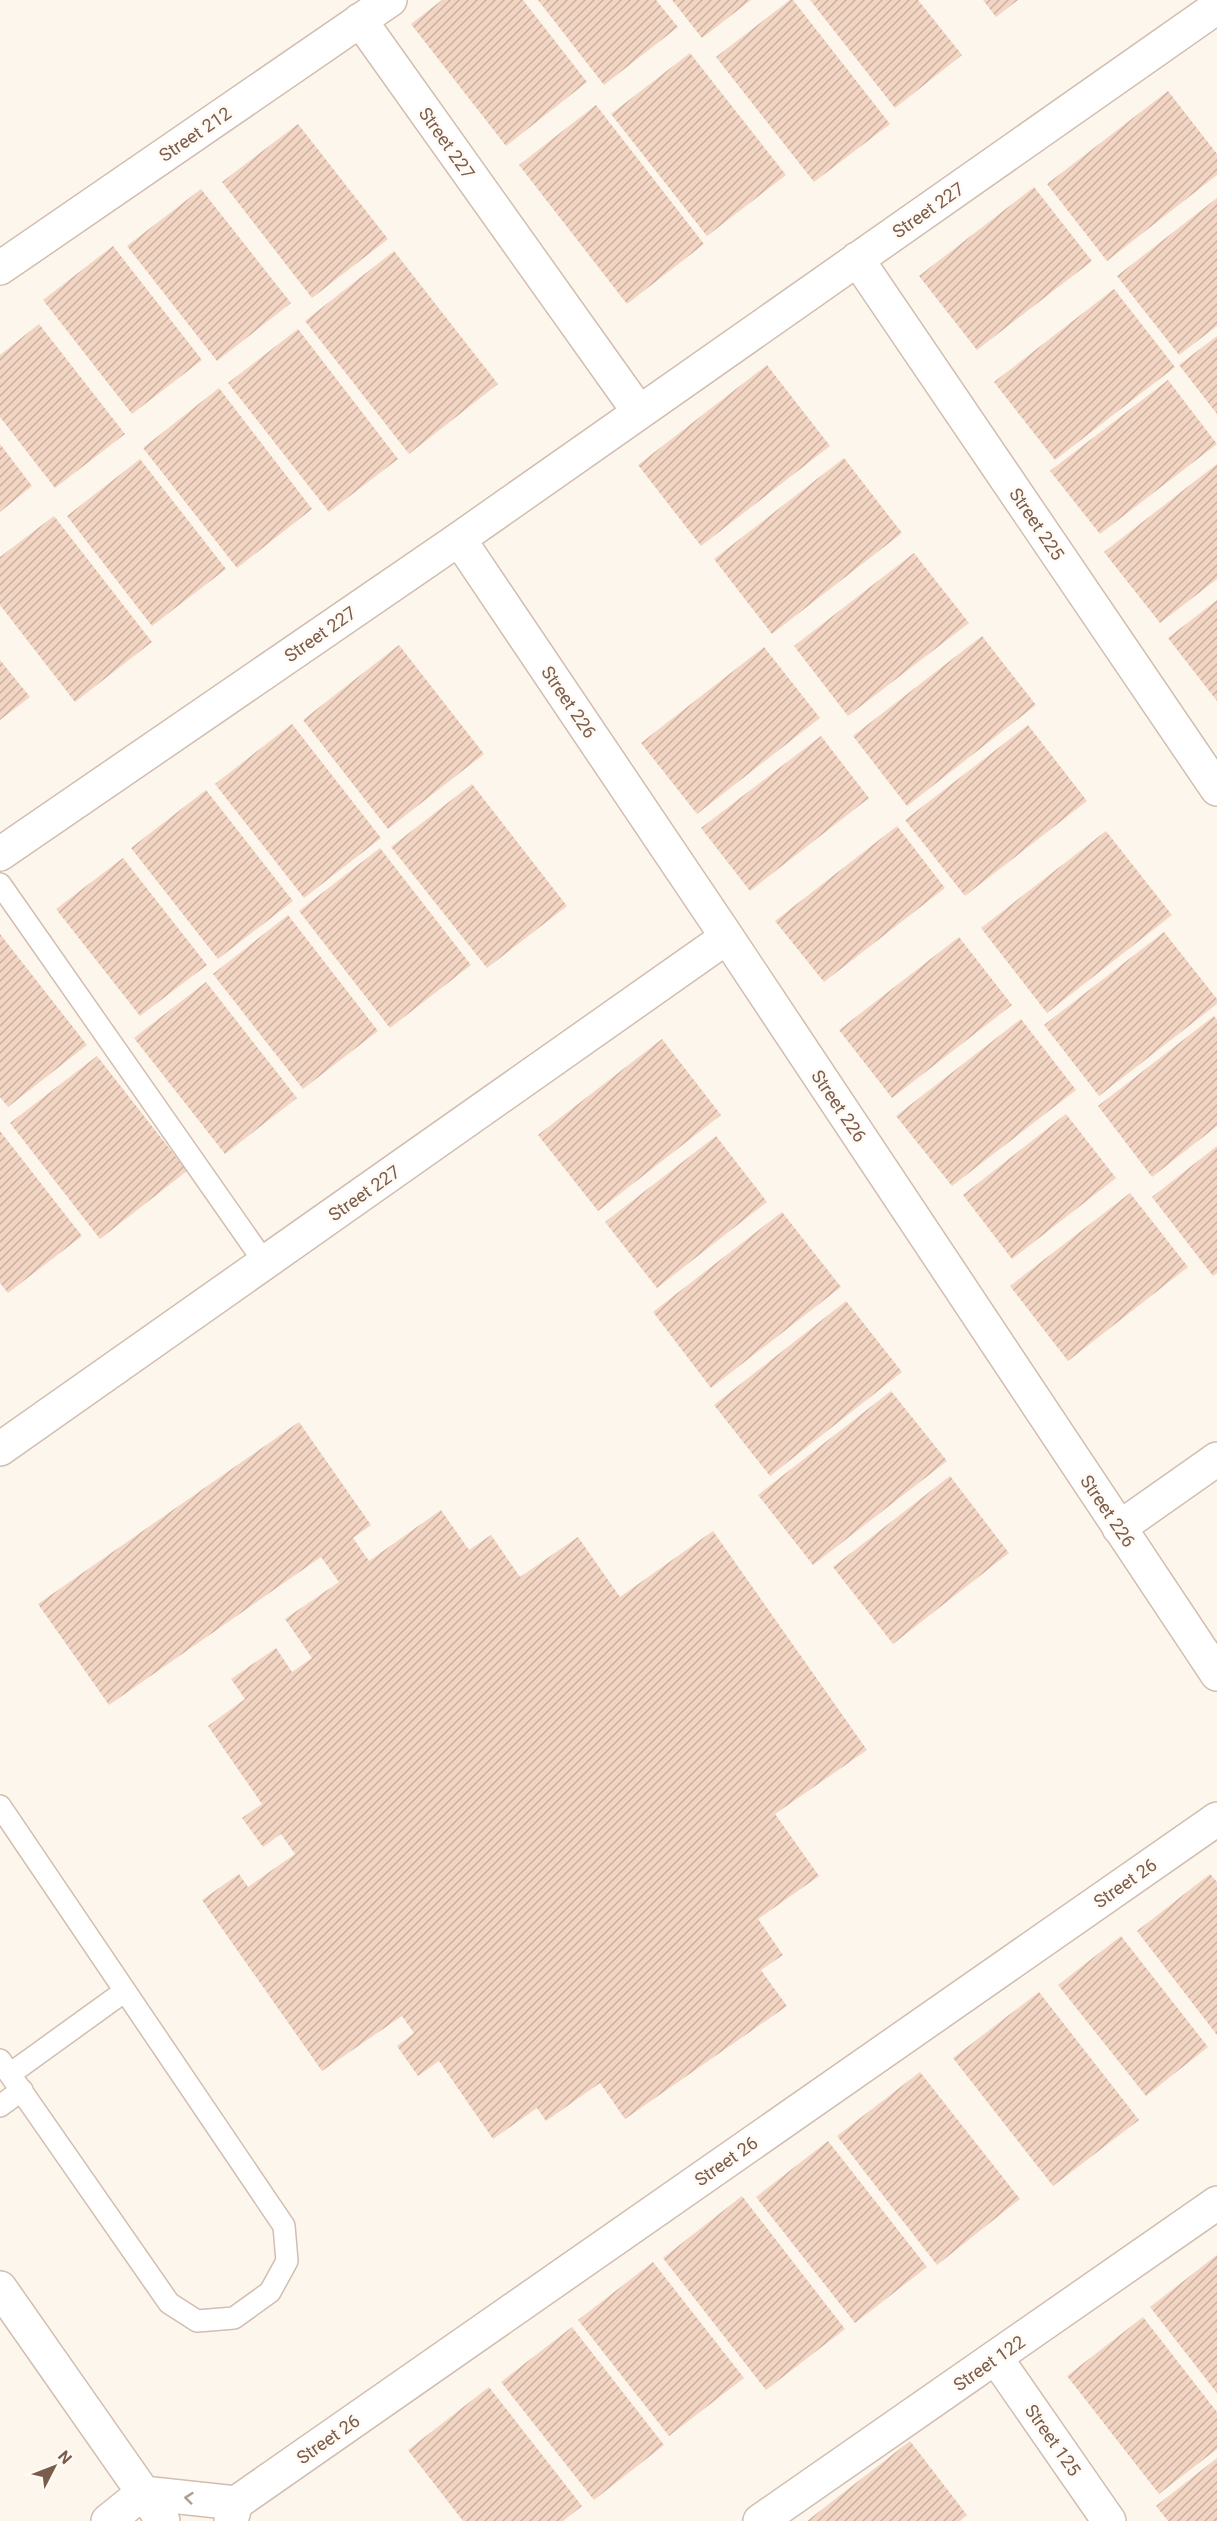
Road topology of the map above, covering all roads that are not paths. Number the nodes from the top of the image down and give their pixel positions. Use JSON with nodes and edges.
{"nodes":[{"id":1,"x":390,"y":0,"type":"edge"},
{"id":2,"x":1217,"y":7,"type":"edge"},
{"id":3,"x":360,"y":20,"type":"junction"},
{"id":4,"x":857,"y":259,"type":"junction"},
{"id":5,"x":0,"y":268,"type":"edge"},
{"id":6,"x":639,"y":412,"type":"junction"},
{"id":7,"x":459,"y":539,"type":"junction"},
{"id":8,"x":1217,"y":789,"type":"edge"},
{"id":9,"x":0,"y":854,"type":"edge"},
{"id":10,"x":0,"y":884,"type":"edge"},
{"id":11,"x":727,"y":937,"type":"junction"},
{"id":12,"x":265,"y":1263,"type":"junction"},
{"id":13,"x":0,"y":1449,"type":"edge"},
{"id":14,"x":1217,"y":1459,"type":"edge"},
{"id":15,"x":1119,"y":1528,"type":"junction"},
{"id":16,"x":1217,"y":1674,"type":"edge"},
{"id":17,"x":0,"y":1806,"type":"edge"},
{"id":18,"x":1217,"y":1818,"type":"edge"},
{"id":19,"x":125,"y":1991,"type":"junction"},
{"id":20,"x":10,"y":2074,"type":"edge"},
{"id":21,"x":0,"y":2106,"type":"edge"},
{"id":22,"x":1217,"y":2203,"type":"edge"},
{"id":23,"x":0,"y":2288,"type":"edge"},
{"id":24,"x":996,"y":2358,"type":"junction"},
{"id":25,"x":143,"y":2493,"type":"junction"},
{"id":26,"x":233,"y":2512,"type":"edge"},
{"id":27,"x":108,"y":2521,"type":"edge"},
{"id":28,"x":163,"y":2521,"type":"edge"},
{"id":29,"x":759,"y":2521,"type":"edge"},
{"id":30,"x":1109,"y":2521,"type":"edge"}],
"edges":[{"from":1,"to":3,"type":"street","name":"Street 212"},
{"from":2,"to":4,"type":"street","name":"Street 227"},
{"from":3,"to":5,"type":"street","name":"Street 212"},
{"from":3,"to":6,"type":"street","name":"Street 227"},
{"from":4,"to":6,"type":"street","name":"Street 227"},
{"from":4,"to":8,"type":"street","name":"Street 225"},
{"from":6,"to":7,"type":"street","name":"Street 227"},
{"from":7,"to":9,"type":"street","name":"Street 227"},
{"from":7,"to":11,"type":"street","name":"Street 226"},
{"from":10,"to":12,"type":"lane"},
{"from":11,"to":12,"type":"street","name":"Street 227"},
{"from":11,"to":15,"type":"street","name":"Street 226"},
{"from":12,"to":13,"type":"street","name":"Street 227"},
{"from":14,"to":15,"type":"street"},
{"from":15,"to":16,"type":"street","name":"Street 226"},
{"from":17,"to":19,"type":"lane"},
{"from":18,"to":26,"type":"street","name":"Street 26"},
{"from":19,"to":20,"type":"lane"},
{"from":19,"to":20,"type":"lane"},
{"from":20,"to":21,"type":"lane"},
{"from":22,"to":24,"type":"street","name":"Street 122"},
{"from":23,"to":25,"type":"street"},
{"from":24,"to":29,"type":"street","name":"Street 122"},
{"from":24,"to":30,"type":"street","name":"Street 125"},
{"from":26,"to":25,"type":"street","name":"Street 26","one_way":true},
{"from":25,"to":27,"type":"street"},
{"from":25,"to":28,"type":"street"}]}
